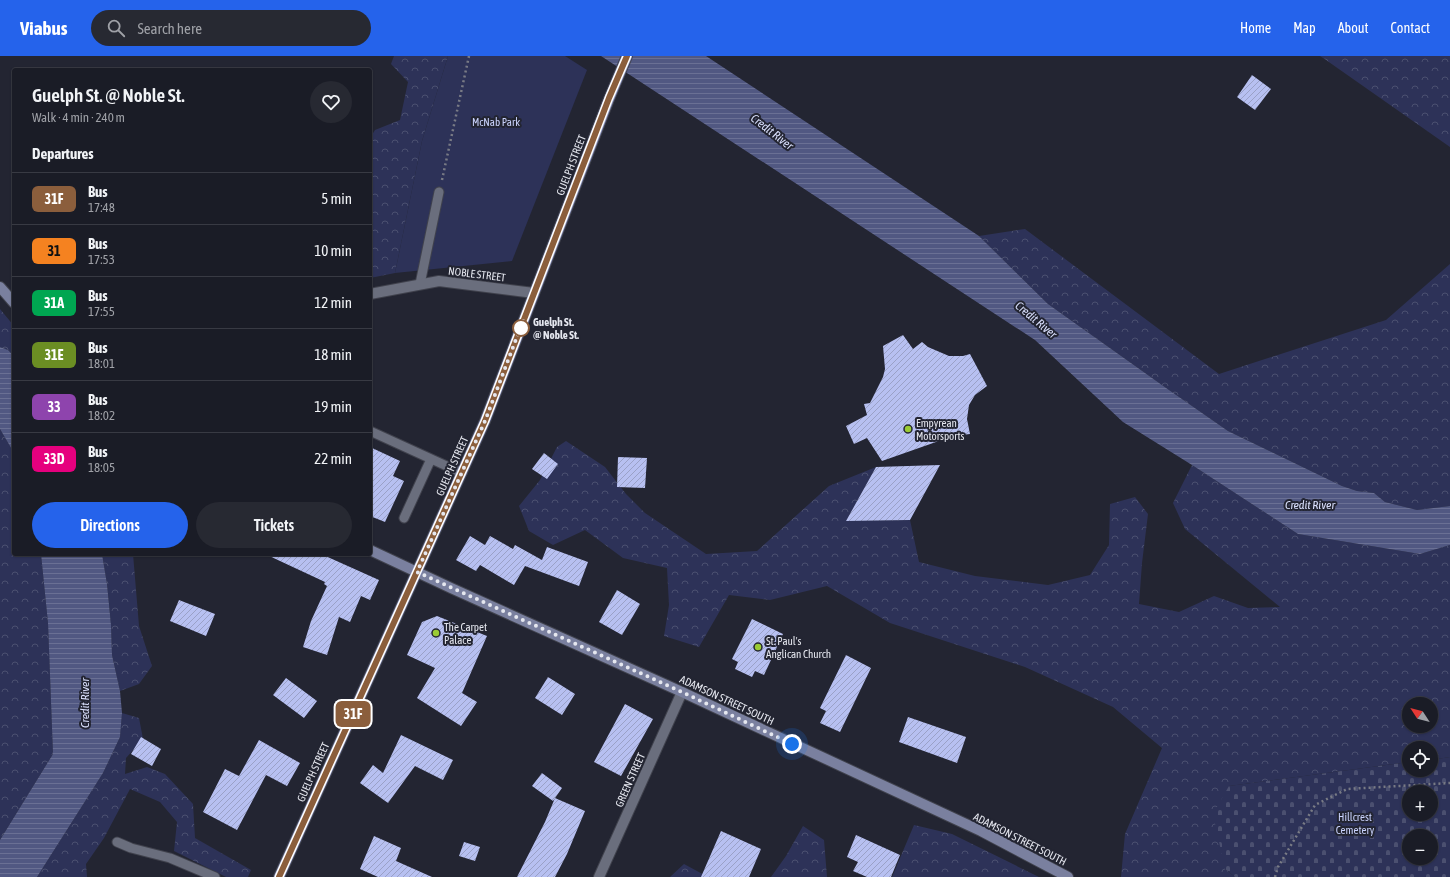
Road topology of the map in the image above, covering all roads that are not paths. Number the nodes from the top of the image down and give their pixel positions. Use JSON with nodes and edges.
{"nodes":[{"id":1,"x":627,"y":56,"type":"edge"},
{"id":2,"x":439,"y":192,"type":"road end"},
{"id":3,"x":420,"y":284,"type":"junction"},
{"id":4,"x":0,"y":287,"type":"edge"},
{"id":5,"x":534,"y":293,"type":"junction"},
{"id":6,"x":372,"y":294,"type":"edge"},
{"id":7,"x":12,"y":301,"type":"edge"},
{"id":8,"x":372,"y":432,"type":"edge"},
{"id":9,"x":430,"y":459,"type":"junction"},
{"id":10,"x":462,"y":473,"type":"junction"},
{"id":11,"x":404,"y":518,"type":"dead end"},
{"id":12,"x":372,"y":551,"type":"edge"},
{"id":13,"x":417,"y":572,"type":"junction"},
{"id":14,"x":682,"y":692,"type":"junction"},
{"id":15,"x":117,"y":842,"type":"dead end"},
{"id":16,"x":215,"y":877,"type":"edge"},
{"id":17,"x":279,"y":877,"type":"edge"},
{"id":18,"x":599,"y":877,"type":"edge"},
{"id":19,"x":1068,"y":877,"type":"edge"}],
"edges":[{"from":1,"to":5,"type":"main road","name":"GUELPH STREET"},
{"from":2,"to":3,"type":"lane"},
{"from":3,"to":5,"type":"street","name":"NOBLE STREET"},
{"from":3,"to":6,"type":"street","name":"NOBLE STREET"},
{"from":4,"to":7,"type":"main road"},
{"from":5,"to":10,"type":"main road","name":"GUELPH STREET"},
{"from":8,"to":9,"type":"lane"},
{"from":9,"to":10,"type":"lane"},
{"from":9,"to":11,"type":"lane"},
{"from":10,"to":13,"type":"main road","name":"GUELPH STREET"},
{"from":12,"to":13,"type":"main road","name":"ADAMSON STREET SOUTH"},
{"from":13,"to":14,"type":"main road","name":"ADAMSON STREET SOUTH"},
{"from":13,"to":17,"type":"main road","name":"GUELPH STREET"},
{"from":14,"to":18,"type":"street","name":"GREEN STREET"},
{"from":14,"to":19,"type":"main road","name":"ADAMSON STREET SOUTH"},
{"from":15,"to":16,"type":"lane"}]}
